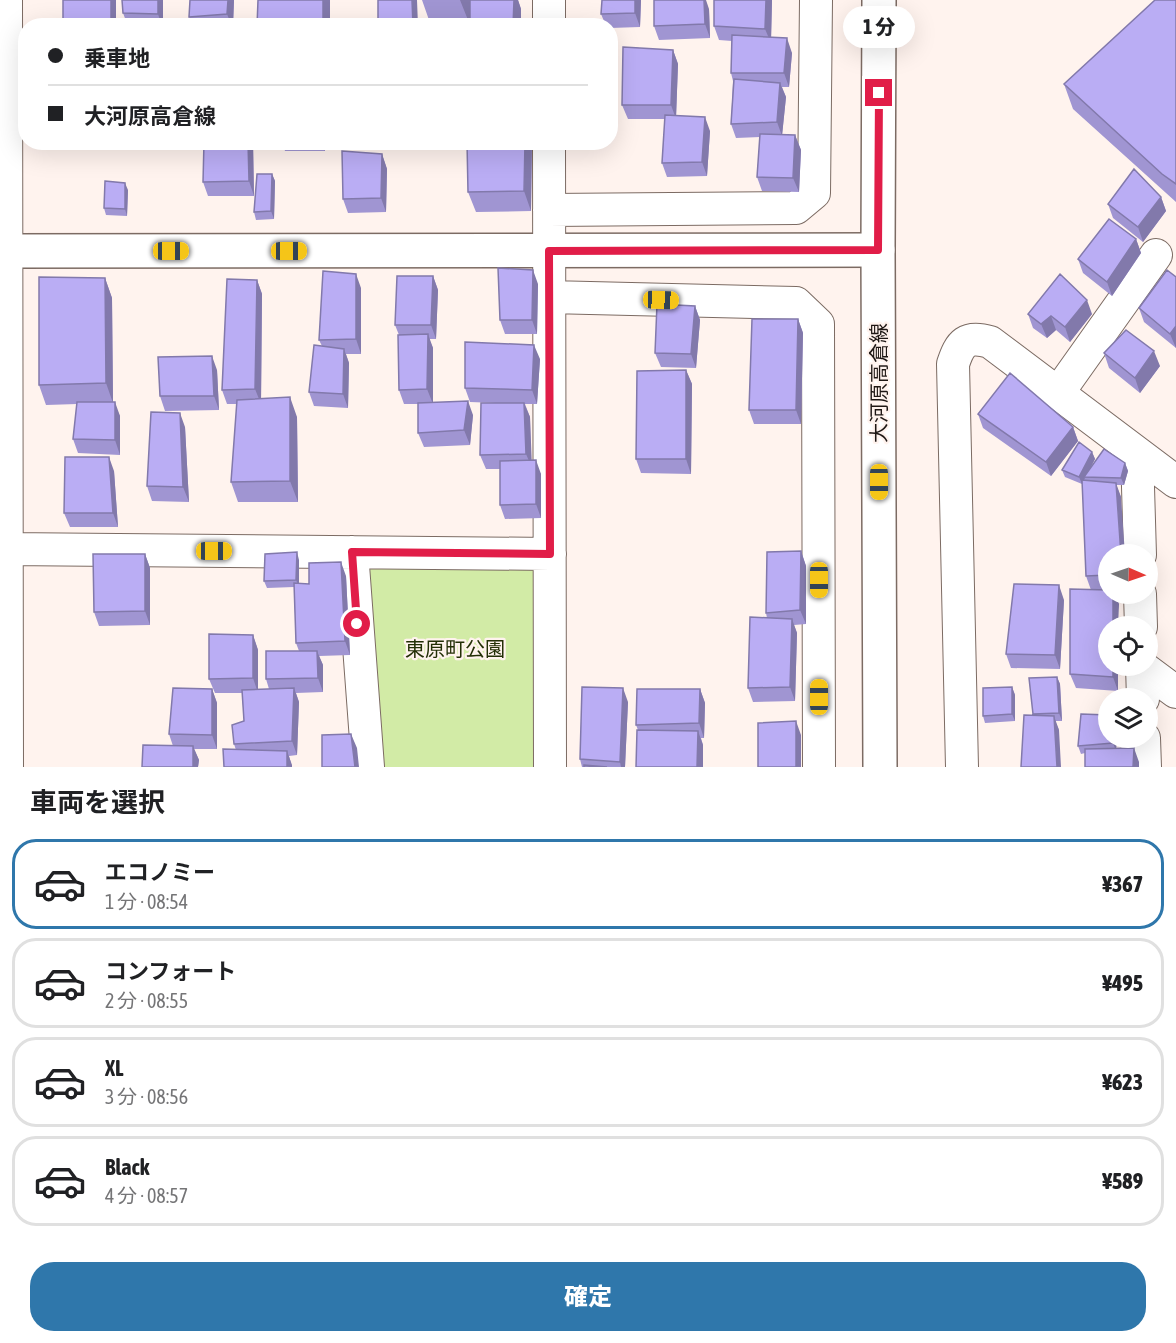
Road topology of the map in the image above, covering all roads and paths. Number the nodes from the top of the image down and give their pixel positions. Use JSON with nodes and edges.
{"nodes":[{"id":1,"x":6,"y":0,"type":"edge"},
{"id":2,"x":549,"y":0,"type":"edge"},
{"id":3,"x":816,"y":0,"type":"edge"},
{"id":4,"x":879,"y":0,"type":"edge"},
{"id":5,"x":549,"y":18,"type":"edge"},
{"id":6,"x":549,"y":150,"type":"edge"},
{"id":7,"x":549,"y":210,"type":"junction"},
{"id":8,"x":878,"y":250,"type":"junction"},
{"id":9,"x":3,"y":251,"type":"edge"},
{"id":10,"x":549,"y":251,"type":"junction"},
{"id":11,"x":1156,"y":255,"type":"dead end"},
{"id":12,"x":549,"y":297,"type":"junction"},
{"id":13,"x":1058,"y":393,"type":"junction"},
{"id":14,"x":1137,"y":453,"type":"junction"},
{"id":15,"x":1176,"y":482,"type":"edge"},
{"id":16,"x":1140,"y":544,"type":"edge"},
{"id":17,"x":7,"y":549,"type":"junction"},
{"id":18,"x":352,"y":552,"type":"junction"},
{"id":19,"x":550,"y":554,"type":"junction"},
{"id":20,"x":1154,"y":676,"type":"edge"},
{"id":21,"x":1176,"y":692,"type":"edge"},
{"id":22,"x":1144,"y":748,"type":"edge"},
{"id":23,"x":7,"y":767,"type":"edge"},
{"id":24,"x":368,"y":767,"type":"edge"},
{"id":25,"x":550,"y":767,"type":"edge"},
{"id":26,"x":819,"y":767,"type":"edge"},
{"id":27,"x":880,"y":767,"type":"edge"},
{"id":28,"x":962,"y":767,"type":"edge"},
{"id":29,"x":1145,"y":767,"type":"edge"}],
"edges":[{"from":1,"to":9,"type":"street"},
{"from":2,"to":5,"type":"street"},
{"from":3,"to":7,"type":"street"},
{"from":4,"to":8,"type":"street","name":"大河原高倉線"},
{"from":6,"to":7,"type":"street"},
{"from":7,"to":10,"type":"street"},
{"from":8,"to":10,"type":"street"},
{"from":8,"to":27,"type":"street","name":"大河原高倉線"},
{"from":9,"to":10,"type":"street"},
{"from":9,"to":17,"type":"street"},
{"from":10,"to":12,"type":"street"},
{"from":11,"to":13,"type":"street"},
{"from":12,"to":19,"type":"street"},
{"from":12,"to":26,"type":"street"},
{"from":13,"to":14,"type":"street"},
{"from":13,"to":28,"type":"street"},
{"from":14,"to":15,"type":"street"},
{"from":14,"to":16,"type":"street"},
{"from":17,"to":18,"type":"street"},
{"from":17,"to":23,"type":"street"},
{"from":18,"to":19,"type":"street"},
{"from":18,"to":24,"type":"street"},
{"from":19,"to":25,"type":"street"},
{"from":20,"to":21,"type":"street"},
{"from":22,"to":29,"type":"street"}]}
